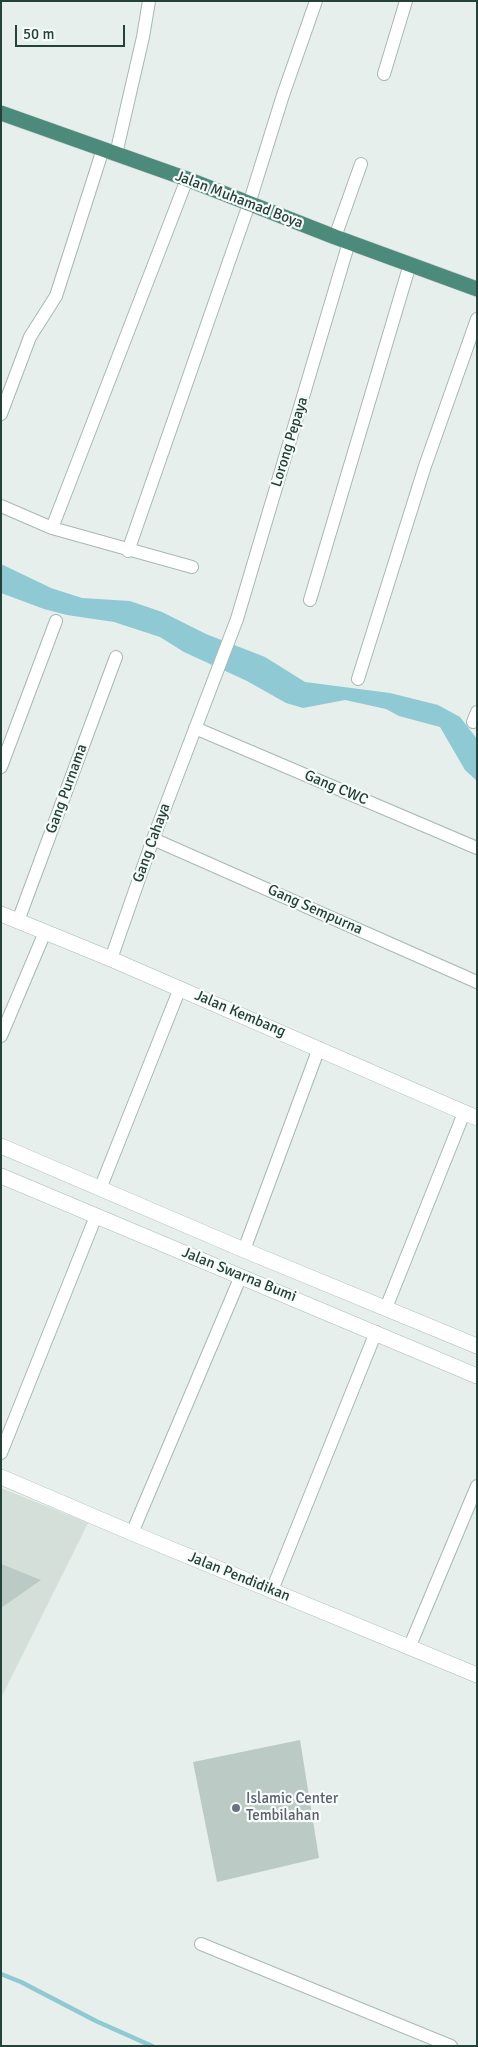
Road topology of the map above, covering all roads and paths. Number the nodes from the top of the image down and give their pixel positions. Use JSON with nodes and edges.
{"nodes":[{"id":1,"x":149,"y":1,"type":"edge"},
{"id":2,"x":316,"y":1,"type":"edge"},
{"id":3,"x":406,"y":1,"type":"edge"},
{"id":4,"x":384,"y":74,"type":"dead end"},
{"id":5,"x":1,"y":113,"type":"edge"},
{"id":6,"x":110,"y":152,"type":"junction"},
{"id":7,"x":361,"y":164,"type":"dead end"},
{"id":8,"x":187,"y":179,"type":"junction"},
{"id":9,"x":249,"y":204,"type":"junction"},
{"id":10,"x":342,"y":239,"type":"junction"},
{"id":11,"x":410,"y":264,"type":"junction"},
{"id":12,"x":477,"y":288,"type":"edge"},
{"id":13,"x":477,"y":319,"type":"edge"},
{"id":14,"x":1,"y":414,"type":"edge"},
{"id":15,"x":1,"y":506,"type":"edge"},
{"id":16,"x":52,"y":528,"type":"junction"},
{"id":17,"x":128,"y":551,"type":"junction"},
{"id":18,"x":192,"y":567,"type":"dead end"},
{"id":19,"x":310,"y":600,"type":"dead end"},
{"id":20,"x":56,"y":621,"type":"dead end"},
{"id":21,"x":116,"y":657,"type":"dead end"},
{"id":22,"x":219,"y":668,"type":"joint"},
{"id":23,"x":358,"y":679,"type":"dead end"},
{"id":24,"x":195,"y":728,"type":"junction"},
{"id":25,"x":1,"y":767,"type":"edge"},
{"id":26,"x":153,"y":839,"type":"junction"},
{"id":27,"x":477,"y":848,"type":"edge"},
{"id":28,"x":1,"y":914,"type":"edge"},
{"id":29,"x":18,"y":921,"type":"junction"},
{"id":30,"x":45,"y":932,"type":"junction"},
{"id":31,"x":111,"y":958,"type":"junction"},
{"id":32,"x":477,"y":982,"type":"edge"},
{"id":33,"x":180,"y":988,"type":"junction"},
{"id":34,"x":1,"y":1036,"type":"edge"},
{"id":35,"x":319,"y":1048,"type":"junction"},
{"id":36,"x":470,"y":1116,"type":"edge"},
{"id":37,"x":1,"y":1146,"type":"edge"},
{"id":38,"x":1,"y":1176,"type":"edge"},
{"id":39,"x":100,"y":1189,"type":"junction"},
{"id":40,"x":96,"y":1216,"type":"junction"},
{"id":41,"x":244,"y":1250,"type":"junction"},
{"id":42,"x":277,"y":1264,"type":"junction"},
{"id":43,"x":241,"y":1276,"type":"junction"},
{"id":44,"x":268,"y":1286,"type":"junction"},
{"id":45,"x":386,"y":1308,"type":"junction"},
{"id":46,"x":376,"y":1332,"type":"junction"},
{"id":47,"x":477,"y":1346,"type":"edge"},
{"id":48,"x":477,"y":1376,"type":"edge"},
{"id":49,"x":1,"y":1453,"type":"edge"},
{"id":50,"x":1,"y":1477,"type":"edge"},
{"id":51,"x":477,"y":1486,"type":"edge"},
{"id":52,"x":132,"y":1533,"type":"junction"},
{"id":53,"x":272,"y":1590,"type":"junction"},
{"id":54,"x":409,"y":1648,"type":"junction"},
{"id":55,"x":477,"y":1675,"type":"edge"},
{"id":56,"x":201,"y":1944,"type":"dead end"},
{"id":57,"x":451,"y":2046,"type":"edge"}],
"edges":[{"from":1,"to":6,"type":"street"},
{"from":2,"to":9,"type":"street"},
{"from":3,"to":4,"type":"street"},
{"from":5,"to":6,"type":"highway","name":"Jalan Muhamad Boya"},
{"from":6,"to":8,"type":"highway","name":"Jalan Muhamad Boya"},
{"from":6,"to":14,"type":"street"},
{"from":7,"to":10,"type":"street","name":"Lorong Pepaya"},
{"from":8,"to":9,"type":"highway","name":"Jalan Muhamad Boya"},
{"from":8,"to":16,"type":"street"},
{"from":9,"to":10,"type":"highway","name":"Jalan Muhamad Boya"},
{"from":9,"to":17,"type":"street"},
{"from":10,"to":11,"type":"highway","name":"Jalan Muhamad Boya"},
{"from":10,"to":22,"type":"street","name":"Lorong Pepaya"},
{"from":11,"to":12,"type":"highway","name":"Jalan Muhamad Boya"},
{"from":11,"to":19,"type":"street"},
{"from":13,"to":23,"type":"street"},
{"from":15,"to":16,"type":"street"},
{"from":16,"to":17,"type":"street"},
{"from":17,"to":18,"type":"street"},
{"from":20,"to":25,"type":"street"},
{"from":21,"to":29,"type":"street","name":"Gang Purnama"},
{"from":22,"to":24,"type":"street","name":"Gang Cahaya"},
{"from":24,"to":26,"type":"street","name":"Gang Cahaya"},
{"from":24,"to":27,"type":"street","name":"Gang CWC"},
{"from":26,"to":31,"type":"street","name":"Gang Cahaya"},
{"from":26,"to":32,"type":"street","name":"Gang Sempurna"},
{"from":28,"to":29,"type":"street","name":"Jalan Kembang"},
{"from":29,"to":30,"type":"street","name":"Jalan Kembang"},
{"from":30,"to":31,"type":"street","name":"Jalan Kembang"},
{"from":30,"to":34,"type":"street"},
{"from":31,"to":33,"type":"street","name":"Jalan Kembang"},
{"from":33,"to":35,"type":"street","name":"Jalan Kembang"},
{"from":33,"to":39,"type":"street"},
{"from":35,"to":36,"type":"street","name":"Jalan Kembang"},
{"from":35,"to":41,"type":"street"},
{"from":36,"to":45,"type":"street"},
{"from":37,"to":39,"type":"street","name":"Jalan Swarna Bumi"},
{"from":38,"to":40,"type":"street","name":"Jalan Swarna Bumi"},
{"from":39,"to":41,"type":"street","name":"Jalan Swarna Bumi"},
{"from":40,"to":43,"type":"street","name":"Jalan Swarna Bumi"},
{"from":40,"to":49,"type":"street"},
{"from":41,"to":42,"type":"street","name":"Jalan Swarna Bumi"},
{"from":42,"to":44,"type":"street"},
{"from":42,"to":45,"type":"street","name":"Jalan Swarna Bumi"},
{"from":43,"to":44,"type":"street","name":"Jalan Swarna Bumi"},
{"from":43,"to":52,"type":"street"},
{"from":44,"to":46,"type":"street","name":"Jalan Swarna Bumi"},
{"from":45,"to":47,"type":"street","name":"Jalan Swarna Bumi"},
{"from":46,"to":48,"type":"street","name":"Jalan Swarna Bumi"},
{"from":46,"to":53,"type":"street"},
{"from":50,"to":52,"type":"street","name":"Jalan Pendidikan"},
{"from":51,"to":54,"type":"street"},
{"from":52,"to":53,"type":"street","name":"Jalan Pendidikan"},
{"from":53,"to":54,"type":"street","name":"Jalan Pendidikan"},
{"from":54,"to":55,"type":"street","name":"Jalan Pendidikan"},
{"from":56,"to":57,"type":"street"}]}
